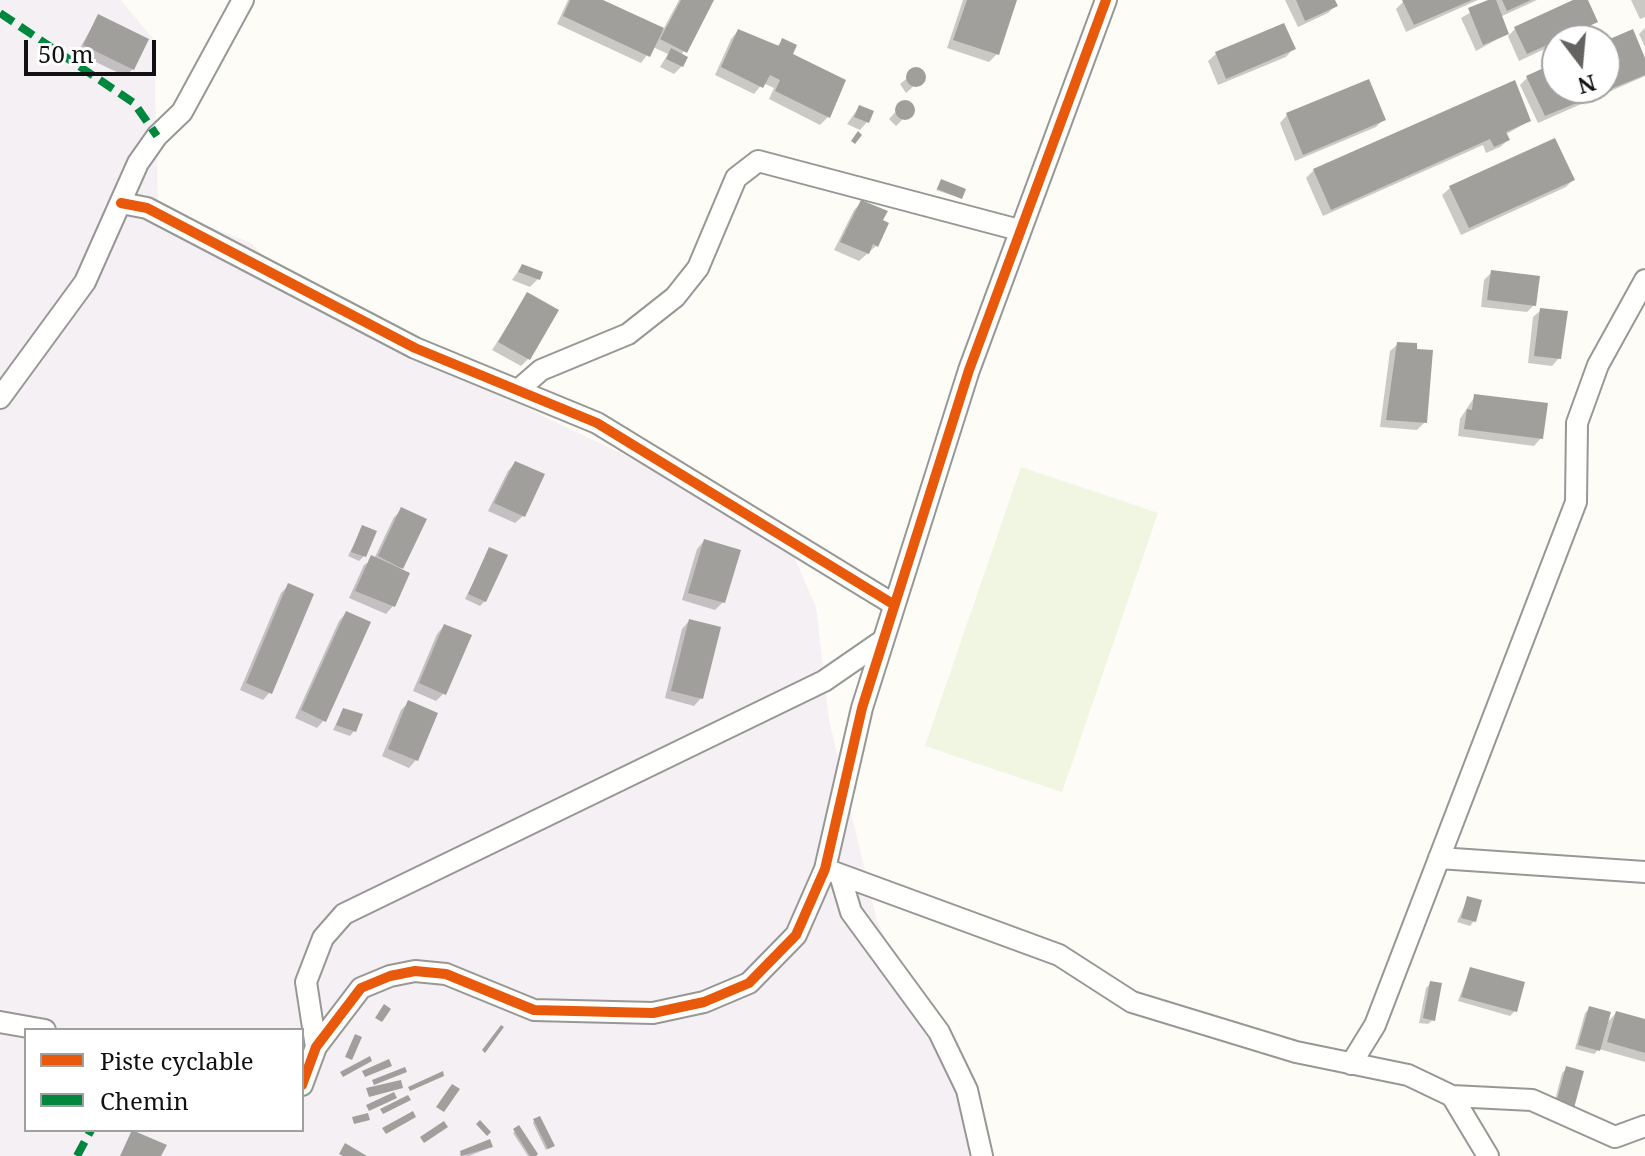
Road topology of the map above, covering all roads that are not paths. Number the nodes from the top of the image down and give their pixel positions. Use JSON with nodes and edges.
{"nodes":[{"id":1,"x":243,"y":0,"type":"edge"},
{"id":2,"x":1106,"y":0,"type":"edge"},
{"id":3,"x":121,"y":203,"type":"junction"},
{"id":4,"x":1019,"y":230,"type":"junction"},
{"id":5,"x":1645,"y":280,"type":"edge"},
{"id":6,"x":518,"y":390,"type":"junction"},
{"id":7,"x":0,"y":398,"type":"edge"},
{"id":8,"x":893,"y":604,"type":"junction"},
{"id":9,"x":882,"y":641,"type":"junction"},
{"id":10,"x":1439,"y":858,"type":"junction"},
{"id":11,"x":833,"y":872,"type":"junction"},
{"id":12,"x":1645,"y":872,"type":"edge"},
{"id":13,"x":0,"y":1022,"type":"edge"},
{"id":14,"x":34,"y":1028,"type":"edge"},
{"id":15,"x":316,"y":1047,"type":"junction"},
{"id":16,"x":1351,"y":1064,"type":"junction"},
{"id":17,"x":304,"y":1080,"type":"edge"},
{"id":18,"x":1452,"y":1096,"type":"junction"},
{"id":19,"x":1645,"y":1126,"type":"edge"},
{"id":20,"x":982,"y":1156,"type":"edge"},
{"id":21,"x":1488,"y":1156,"type":"edge"}],
"edges":[{"from":1,"to":3,"type":"street"},
{"from":2,"to":4,"type":"street"},
{"from":3,"to":6,"type":"street"},
{"from":3,"to":7,"type":"street"},
{"from":4,"to":6,"type":"street"},
{"from":4,"to":8,"type":"street"},
{"from":5,"to":10,"type":"street"},
{"from":6,"to":8,"type":"street"},
{"from":8,"to":9,"type":"street"},
{"from":9,"to":11,"type":"street"},
{"from":9,"to":15,"type":"street"},
{"from":10,"to":12,"type":"street"},
{"from":10,"to":16,"type":"street"},
{"from":11,"to":15,"type":"street"},
{"from":11,"to":16,"type":"street"},
{"from":11,"to":20,"type":"street"},
{"from":13,"to":14,"type":"street"},
{"from":15,"to":17,"type":"street"},
{"from":16,"to":18,"type":"street"},
{"from":18,"to":19,"type":"street"},
{"from":18,"to":21,"type":"street"}]}
